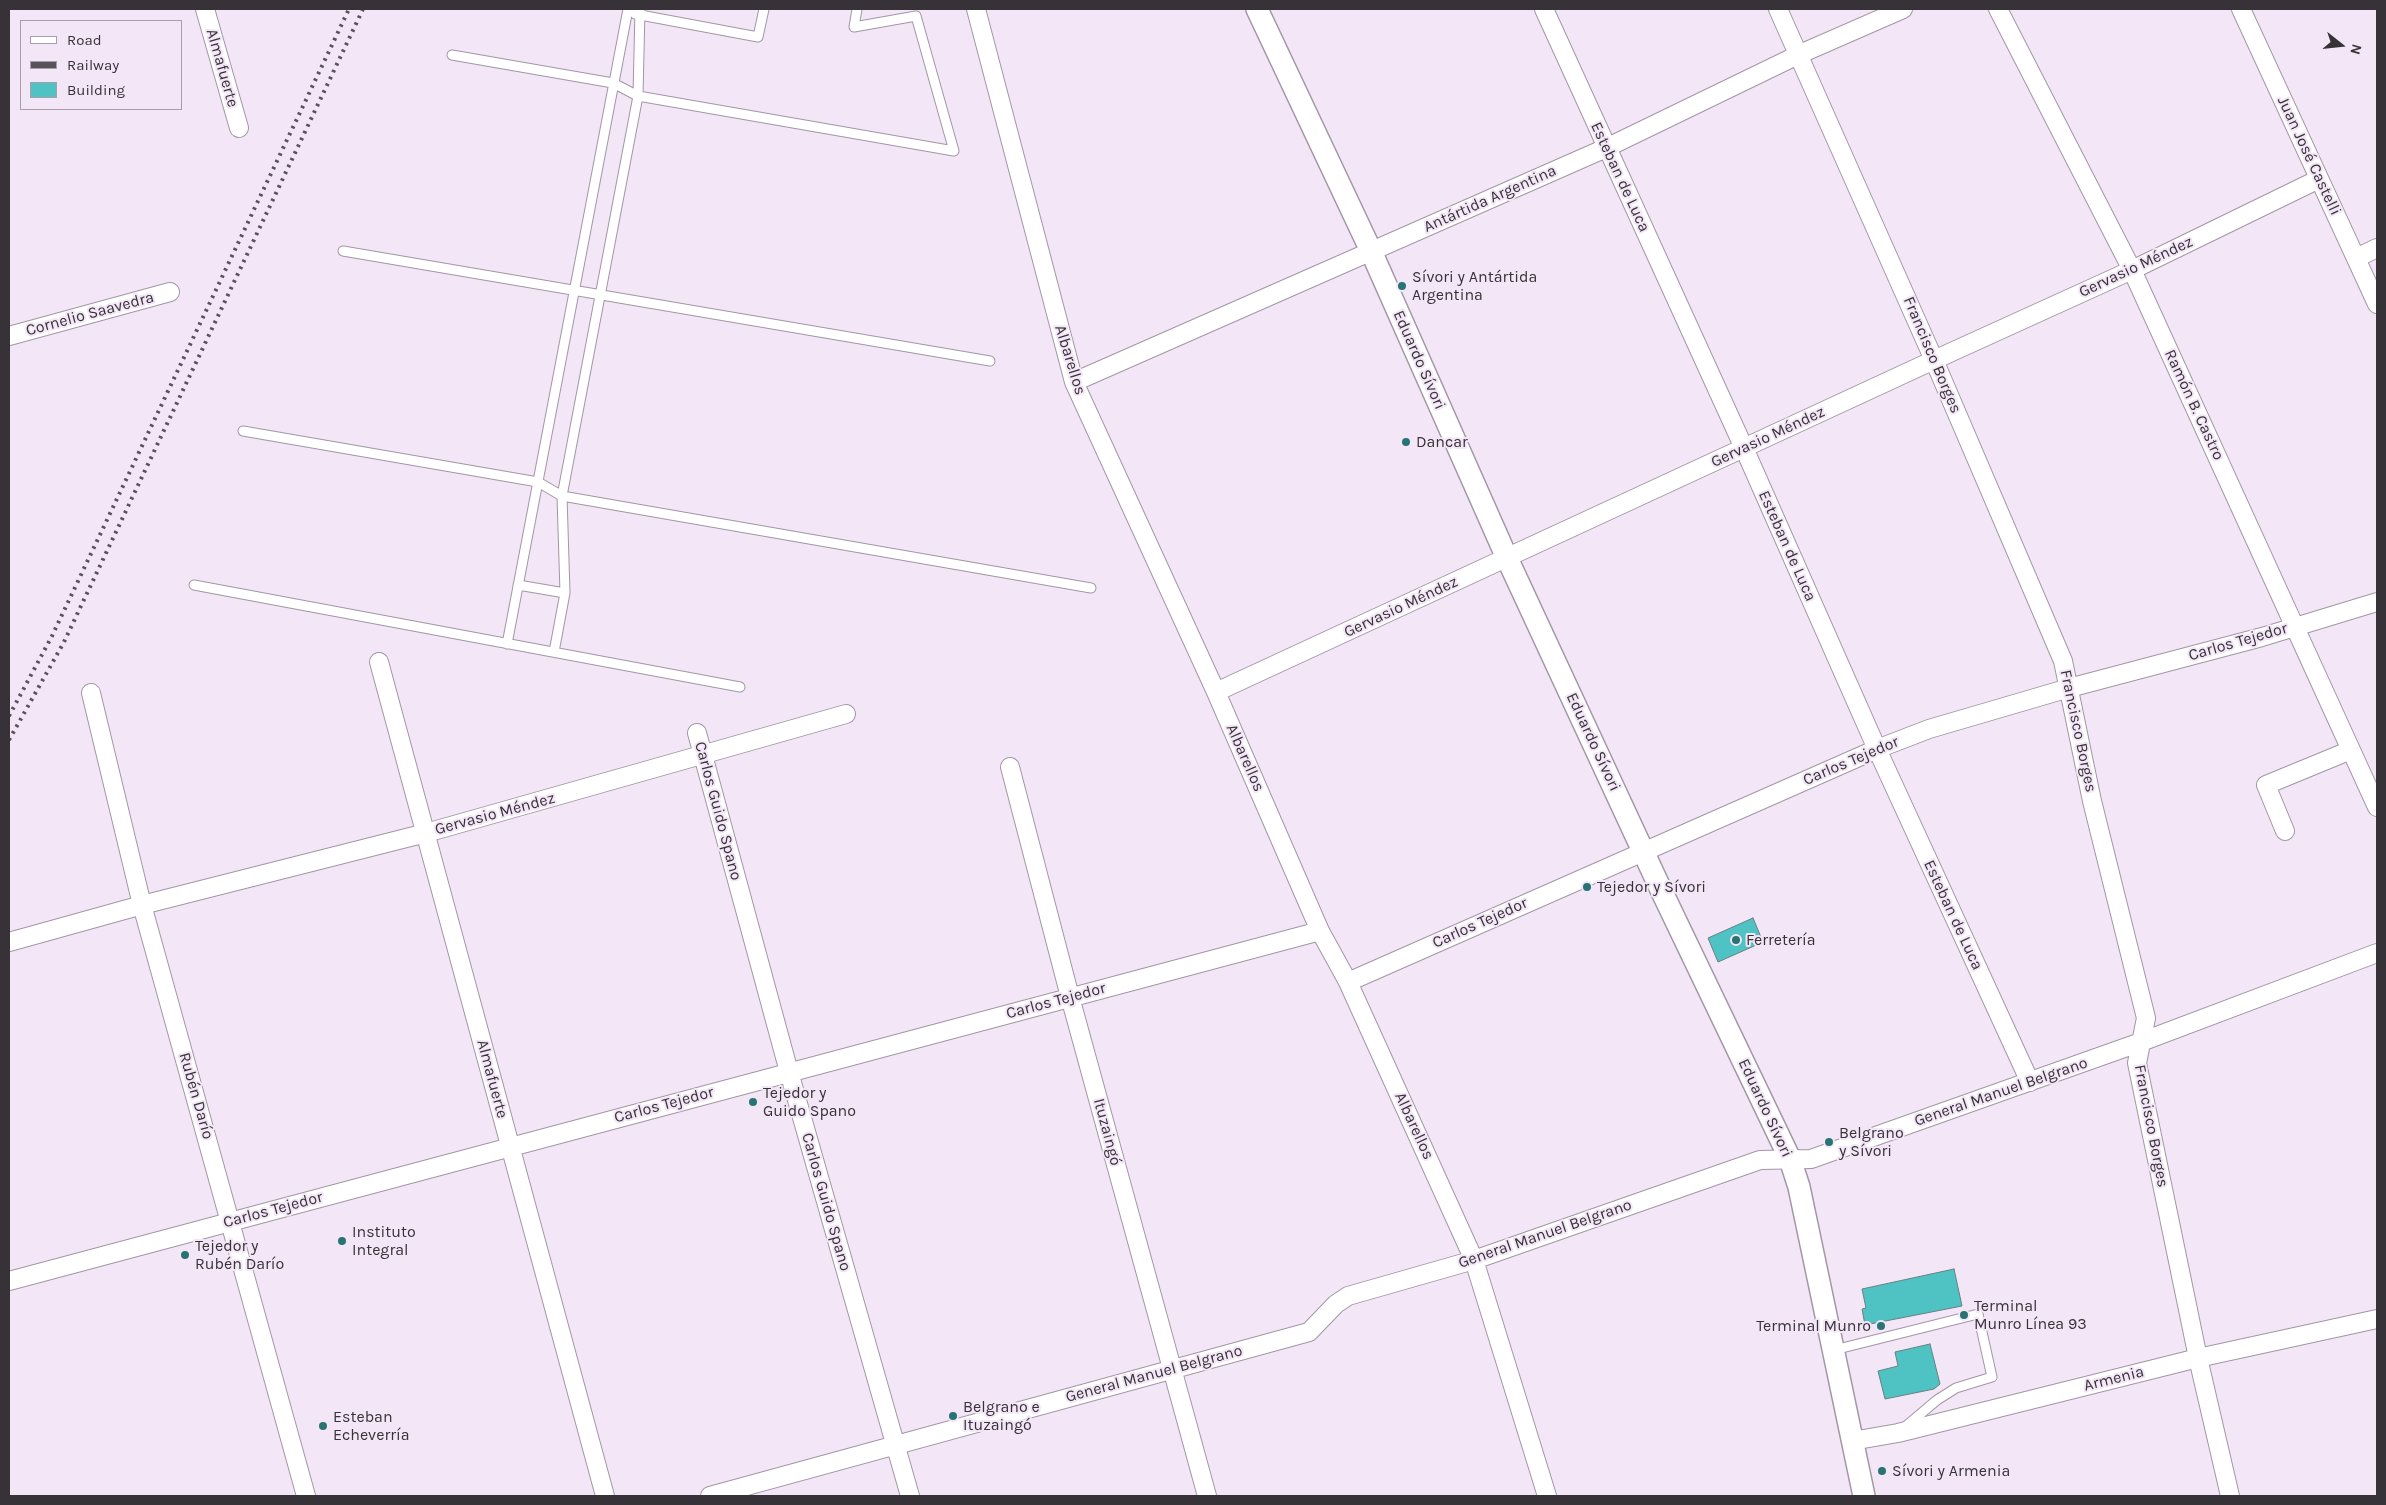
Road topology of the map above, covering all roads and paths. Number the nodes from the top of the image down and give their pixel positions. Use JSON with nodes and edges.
{"nodes":[{"id":1,"x":204,"y":9,"type":"edge"},
{"id":2,"x":764,"y":9,"type":"edge"},
{"id":3,"x":857,"y":9,"type":"edge"},
{"id":4,"x":976,"y":9,"type":"edge"},
{"id":5,"x":1257,"y":9,"type":"edge"},
{"id":6,"x":1544,"y":9,"type":"edge"},
{"id":7,"x":1778,"y":9,"type":"edge"},
{"id":8,"x":1903,"y":9,"type":"edge"},
{"id":9,"x":1998,"y":9,"type":"edge"},
{"id":10,"x":2241,"y":9,"type":"edge"},
{"id":11,"x":627,"y":11,"type":"edge"},
{"id":12,"x":639,"y":12,"type":"edge"},
{"id":13,"x":1800,"y":54,"type":"junction"},
{"id":14,"x":452,"y":55,"type":"dead end"},
{"id":15,"x":613,"y":83,"type":"junction"},
{"id":16,"x":638,"y":96,"type":"junction"},
{"id":17,"x":239,"y":128,"type":"dead end"},
{"id":18,"x":1606,"y":148,"type":"junction"},
{"id":19,"x":2319,"y":178,"type":"junction"},
{"id":20,"x":2377,"y":248,"type":"edge"},
{"id":21,"x":343,"y":251,"type":"dead end"},
{"id":22,"x":1371,"y":251,"type":"junction"},
{"id":23,"x":2356,"y":258,"type":"junction"},
{"id":24,"x":2132,"y":270,"type":"junction"},
{"id":25,"x":574,"y":290,"type":"junction"},
{"id":26,"x":170,"y":292,"type":"dead end"},
{"id":27,"x":601,"y":294,"type":"junction"},
{"id":28,"x":2377,"y":304,"type":"edge"},
{"id":29,"x":9,"y":336,"type":"edge"},
{"id":30,"x":1934,"y":360,"type":"junction"},
{"id":31,"x":990,"y":361,"type":"dead end"},
{"id":32,"x":1074,"y":382,"type":"junction"},
{"id":33,"x":242,"y":431,"type":"dead end"},
{"id":34,"x":1744,"y":448,"type":"junction"},
{"id":35,"x":538,"y":482,"type":"junction"},
{"id":36,"x":562,"y":496,"type":"junction"},
{"id":37,"x":1507,"y":558,"type":"junction"},
{"id":38,"x":194,"y":585,"type":"dead end"},
{"id":39,"x":518,"y":585,"type":"junction"},
{"id":40,"x":1091,"y":588,"type":"dead end"},
{"id":41,"x":565,"y":593,"type":"junction"},
{"id":42,"x":2377,"y":602,"type":"edge"},
{"id":43,"x":2296,"y":626,"type":"junction"},
{"id":44,"x":507,"y":644,"type":"junction"},
{"id":45,"x":554,"y":652,"type":"junction"},
{"id":46,"x":379,"y":662,"type":"dead end"},
{"id":47,"x":740,"y":687,"type":"dead end"},
{"id":48,"x":2069,"y":688,"type":"junction"},
{"id":49,"x":1216,"y":692,"type":"junction"},
{"id":50,"x":92,"y":693,"type":"dead end"},
{"id":51,"x":846,"y":714,"type":"dead end"},
{"id":52,"x":697,"y":733,"type":"dead end"},
{"id":53,"x":1877,"y":750,"type":"junction"},
{"id":54,"x":2351,"y":750,"type":"junction"},
{"id":55,"x":703,"y":756,"type":"junction"},
{"id":56,"x":1010,"y":767,"type":"dead end"},
{"id":57,"x":2377,"y":807,"type":"edge"},
{"id":58,"x":2285,"y":831,"type":"dead end"},
{"id":59,"x":426,"y":833,"type":"junction"},
{"id":60,"x":1644,"y":852,"type":"junction"},
{"id":61,"x":142,"y":905,"type":"junction"},
{"id":62,"x":1320,"y":930,"type":"junction"},
{"id":63,"x":9,"y":942,"type":"edge"},
{"id":64,"x":2377,"y":953,"type":"edge"},
{"id":65,"x":1348,"y":982,"type":"junction"},
{"id":66,"x":1070,"y":997,"type":"junction"},
{"id":67,"x":2141,"y":1042,"type":"junction"},
{"id":68,"x":789,"y":1072,"type":"junction"},
{"id":69,"x":2030,"y":1082,"type":"junction"},
{"id":70,"x":510,"y":1146,"type":"junction"},
{"id":71,"x":1790,"y":1160,"type":"junction"},
{"id":72,"x":231,"y":1222,"type":"junction"},
{"id":73,"x":1474,"y":1260,"type":"junction"},
{"id":74,"x":9,"y":1281,"type":"edge"},
{"id":75,"x":2377,"y":1319,"type":"edge"},
{"id":76,"x":1834,"y":1350,"type":"junction"},
{"id":77,"x":2198,"y":1358,"type":"junction"},
{"id":78,"x":1172,"y":1368,"type":"junction"},
{"id":79,"x":1898,"y":1433,"type":"junction"},
{"id":80,"x":1852,"y":1441,"type":"junction"},
{"id":81,"x":896,"y":1446,"type":"junction"},
{"id":82,"x":306,"y":1496,"type":"edge"},
{"id":83,"x":605,"y":1496,"type":"edge"},
{"id":84,"x":710,"y":1496,"type":"edge"},
{"id":85,"x":910,"y":1496,"type":"edge"},
{"id":86,"x":1207,"y":1496,"type":"edge"},
{"id":87,"x":1547,"y":1496,"type":"edge"},
{"id":88,"x":1864,"y":1496,"type":"edge"},
{"id":89,"x":2230,"y":1496,"type":"edge"}],
"edges":[{"from":1,"to":17,"type":"street","name":"Almafuerte"},
{"from":2,"to":12,"type":"lane"},
{"from":3,"to":16,"type":"lane"},
{"from":4,"to":32,"type":"street","name":"Albarellos"},
{"from":5,"to":22,"type":"street","name":"Eduardo Sívori"},
{"from":6,"to":18,"type":"street","name":"Esteban de Luca"},
{"from":7,"to":13,"type":"street","name":"Francisco Borges"},
{"from":8,"to":13,"type":"street","name":"Antártida Argentina"},
{"from":9,"to":24,"type":"street","name":"Ramón B. Castro"},
{"from":10,"to":19,"type":"street","name":"Juan José Castelli"},
{"from":11,"to":12,"type":"lane"},
{"from":11,"to":15,"type":"lane"},
{"from":12,"to":16,"type":"lane"},
{"from":13,"to":18,"type":"street","name":"Antártida Argentina"},
{"from":13,"to":30,"type":"street","name":"Francisco Borges"},
{"from":14,"to":15,"type":"lane"},
{"from":15,"to":16,"type":"lane"},
{"from":15,"to":25,"type":"lane"},
{"from":16,"to":27,"type":"lane"},
{"from":18,"to":22,"type":"street","name":"Antártida Argentina"},
{"from":18,"to":34,"type":"street","name":"Esteban de Luca"},
{"from":19,"to":23,"type":"street","name":"Juan José Castelli"},
{"from":19,"to":24,"type":"street","name":"Gervasio Méndez"},
{"from":20,"to":23,"type":"street"},
{"from":21,"to":25,"type":"lane"},
{"from":22,"to":32,"type":"street","name":"Antártida Argentina"},
{"from":22,"to":37,"type":"street","name":"Eduardo Sívori"},
{"from":23,"to":28,"type":"street","name":"Juan José Castelli"},
{"from":24,"to":30,"type":"street","name":"Gervasio Méndez"},
{"from":24,"to":43,"type":"street","name":"Ramón B. Castro"},
{"from":25,"to":27,"type":"lane"},
{"from":25,"to":35,"type":"lane"},
{"from":26,"to":29,"type":"street","name":"Cornelio Saavedra"},
{"from":27,"to":31,"type":"lane"},
{"from":27,"to":36,"type":"lane"},
{"from":30,"to":34,"type":"street","name":"Gervasio Méndez"},
{"from":30,"to":48,"type":"street","name":"Francisco Borges"},
{"from":32,"to":49,"type":"street","name":"Albarellos"},
{"from":33,"to":35,"type":"lane"},
{"from":34,"to":37,"type":"street","name":"Gervasio Méndez"},
{"from":34,"to":53,"type":"street","name":"Esteban de Luca"},
{"from":35,"to":36,"type":"lane"},
{"from":35,"to":39,"type":"lane"},
{"from":36,"to":40,"type":"lane"},
{"from":36,"to":41,"type":"lane"},
{"from":37,"to":49,"type":"street","name":"Gervasio Méndez"},
{"from":37,"to":60,"type":"street","name":"Eduardo Sívori"},
{"from":38,"to":44,"type":"lane"},
{"from":39,"to":41,"type":"lane"},
{"from":39,"to":44,"type":"lane"},
{"from":41,"to":45,"type":"lane"},
{"from":42,"to":43,"type":"street","name":"Carlos Tejedor"},
{"from":43,"to":48,"type":"street","name":"Carlos Tejedor"},
{"from":43,"to":54,"type":"street","name":"Ramón B. Castro"},
{"from":44,"to":45,"type":"lane"},
{"from":45,"to":47,"type":"lane"},
{"from":46,"to":59,"type":"street","name":"Almafuerte"},
{"from":48,"to":53,"type":"street","name":"Carlos Tejedor"},
{"from":48,"to":67,"type":"street","name":"Francisco Borges"},
{"from":49,"to":62,"type":"street","name":"Albarellos"},
{"from":50,"to":61,"type":"street","name":"Rubén Darío"},
{"from":51,"to":55,"type":"street","name":"Gervasio Méndez"},
{"from":52,"to":55,"type":"street","name":"Carlos Guido Spano"},
{"from":53,"to":60,"type":"street","name":"Carlos Tejedor"},
{"from":53,"to":69,"type":"street","name":"Esteban de Luca"},
{"from":54,"to":57,"type":"street","name":"Ramón B. Castro"},
{"from":54,"to":58,"type":"street"},
{"from":55,"to":59,"type":"street","name":"Gervasio Méndez"},
{"from":55,"to":68,"type":"street","name":"Carlos Guido Spano"},
{"from":56,"to":66,"type":"street","name":"Ituzaingó"},
{"from":59,"to":61,"type":"street","name":"Gervasio Méndez"},
{"from":59,"to":70,"type":"street","name":"Almafuerte"},
{"from":60,"to":65,"type":"street","name":"Carlos Tejedor"},
{"from":60,"to":71,"type":"street","name":"Eduardo Sívori"},
{"from":61,"to":63,"type":"street","name":"Gervasio Méndez"},
{"from":61,"to":72,"type":"street","name":"Rubén Darío"},
{"from":62,"to":65,"type":"street","name":"Albarellos"},
{"from":62,"to":66,"type":"street","name":"Carlos Tejedor"},
{"from":64,"to":67,"type":"street","name":"General Manuel Belgrano"},
{"from":65,"to":73,"type":"street","name":"Albarellos"},
{"from":66,"to":68,"type":"street","name":"Carlos Tejedor"},
{"from":66,"to":78,"type":"street","name":"Ituzaingó"},
{"from":67,"to":69,"type":"street","name":"General Manuel Belgrano"},
{"from":67,"to":77,"type":"street","name":"Francisco Borges"},
{"from":68,"to":70,"type":"street","name":"Carlos Tejedor"},
{"from":68,"to":81,"type":"street","name":"Carlos Guido Spano"},
{"from":69,"to":71,"type":"street","name":"General Manuel Belgrano"},
{"from":70,"to":72,"type":"street","name":"Carlos Tejedor"},
{"from":70,"to":83,"type":"street","name":"Almafuerte"},
{"from":71,"to":73,"type":"street","name":"General Manuel Belgrano"},
{"from":71,"to":76,"type":"street","name":"Eduardo Sívori"},
{"from":72,"to":74,"type":"street","name":"Carlos Tejedor"},
{"from":72,"to":82,"type":"street","name":"Rubén Darío"},
{"from":73,"to":78,"type":"street","name":"General Manuel Belgrano"},
{"from":73,"to":87,"type":"street","name":"Albarellos"},
{"from":75,"to":77,"type":"street","name":"Armenia"},
{"from":76,"to":79,"type":"lane"},
{"from":76,"to":80,"type":"street","name":"Eduardo Sívori"},
{"from":77,"to":79,"type":"street","name":"Armenia"},
{"from":77,"to":89,"type":"street","name":"Francisco Borges"},
{"from":78,"to":81,"type":"street","name":"General Manuel Belgrano"},
{"from":78,"to":86,"type":"street","name":"Ituzaingó"},
{"from":79,"to":80,"type":"street","name":"Armenia"},
{"from":80,"to":88,"type":"street","name":"Eduardo Sívori"},
{"from":81,"to":84,"type":"street","name":"General Manuel Belgrano"},
{"from":81,"to":85,"type":"street","name":"Carlos Guido Spano"}]}
